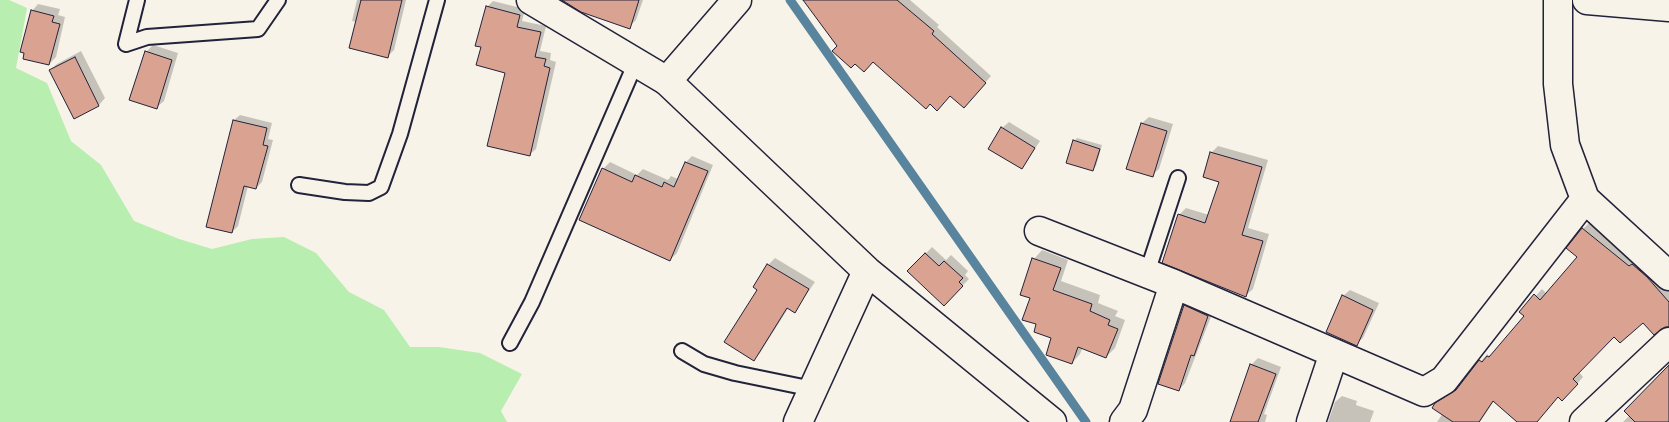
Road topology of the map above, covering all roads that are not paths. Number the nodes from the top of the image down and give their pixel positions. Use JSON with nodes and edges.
{"nodes":[{"id":1,"x":138,"y":0,"type":"edge"},
{"id":2,"x":278,"y":0,"type":"edge"},
{"id":3,"x":437,"y":0,"type":"edge"},
{"id":4,"x":531,"y":0,"type":"edge"},
{"id":5,"x":737,"y":0,"type":"edge"},
{"id":6,"x":1558,"y":0,"type":"edge"},
{"id":7,"x":1587,"y":0,"type":"edge"},
{"id":8,"x":1657,"y":4,"type":"edge"},
{"id":9,"x":636,"y":62,"type":"junction"},
{"id":10,"x":667,"y":81,"type":"junction"},
{"id":11,"x":1178,"y":178,"type":"dead end"},
{"id":12,"x":299,"y":185,"type":"dead end"},
{"id":13,"x":1585,"y":198,"type":"junction"},
{"id":14,"x":1039,"y":231,"type":"dead end"},
{"id":15,"x":867,"y":271,"type":"junction"},
{"id":16,"x":1147,"y":273,"type":"junction"},
{"id":17,"x":1669,"y":276,"type":"edge"},
{"id":18,"x":1174,"y":284,"type":"junction"},
{"id":19,"x":1669,"y":342,"type":"edge"},
{"id":20,"x":510,"y":343,"type":"dead end"},
{"id":21,"x":682,"y":351,"type":"dead end"},
{"id":22,"x":1334,"y":353,"type":"junction"},
{"id":23,"x":813,"y":389,"type":"junction"},
{"id":24,"x":798,"y":422,"type":"edge"},
{"id":25,"x":1052,"y":422,"type":"edge"},
{"id":26,"x":1124,"y":422,"type":"edge"},
{"id":27,"x":1311,"y":422,"type":"edge"},
{"id":28,"x":1584,"y":422,"type":"edge"}],
"edges":[{"from":1,"to":2,"type":"lane"},
{"from":3,"to":12,"type":"lane"},
{"from":4,"to":9,"type":"street"},
{"from":5,"to":10,"type":"street"},
{"from":6,"to":13,"type":"street"},
{"from":7,"to":8,"type":"street"},
{"from":9,"to":10,"type":"street"},
{"from":9,"to":20,"type":"lane"},
{"from":10,"to":15,"type":"street"},
{"from":11,"to":16,"type":"lane"},
{"from":13,"to":17,"type":"street"},
{"from":13,"to":22,"type":"street"},
{"from":14,"to":16,"type":"street"},
{"from":15,"to":23,"type":"street"},
{"from":15,"to":25,"type":"street"},
{"from":16,"to":18,"type":"street"},
{"from":18,"to":22,"type":"street"},
{"from":18,"to":26,"type":"street"},
{"from":19,"to":28,"type":"street"},
{"from":21,"to":23,"type":"lane"},
{"from":22,"to":27,"type":"street"},
{"from":23,"to":24,"type":"street"}]}
